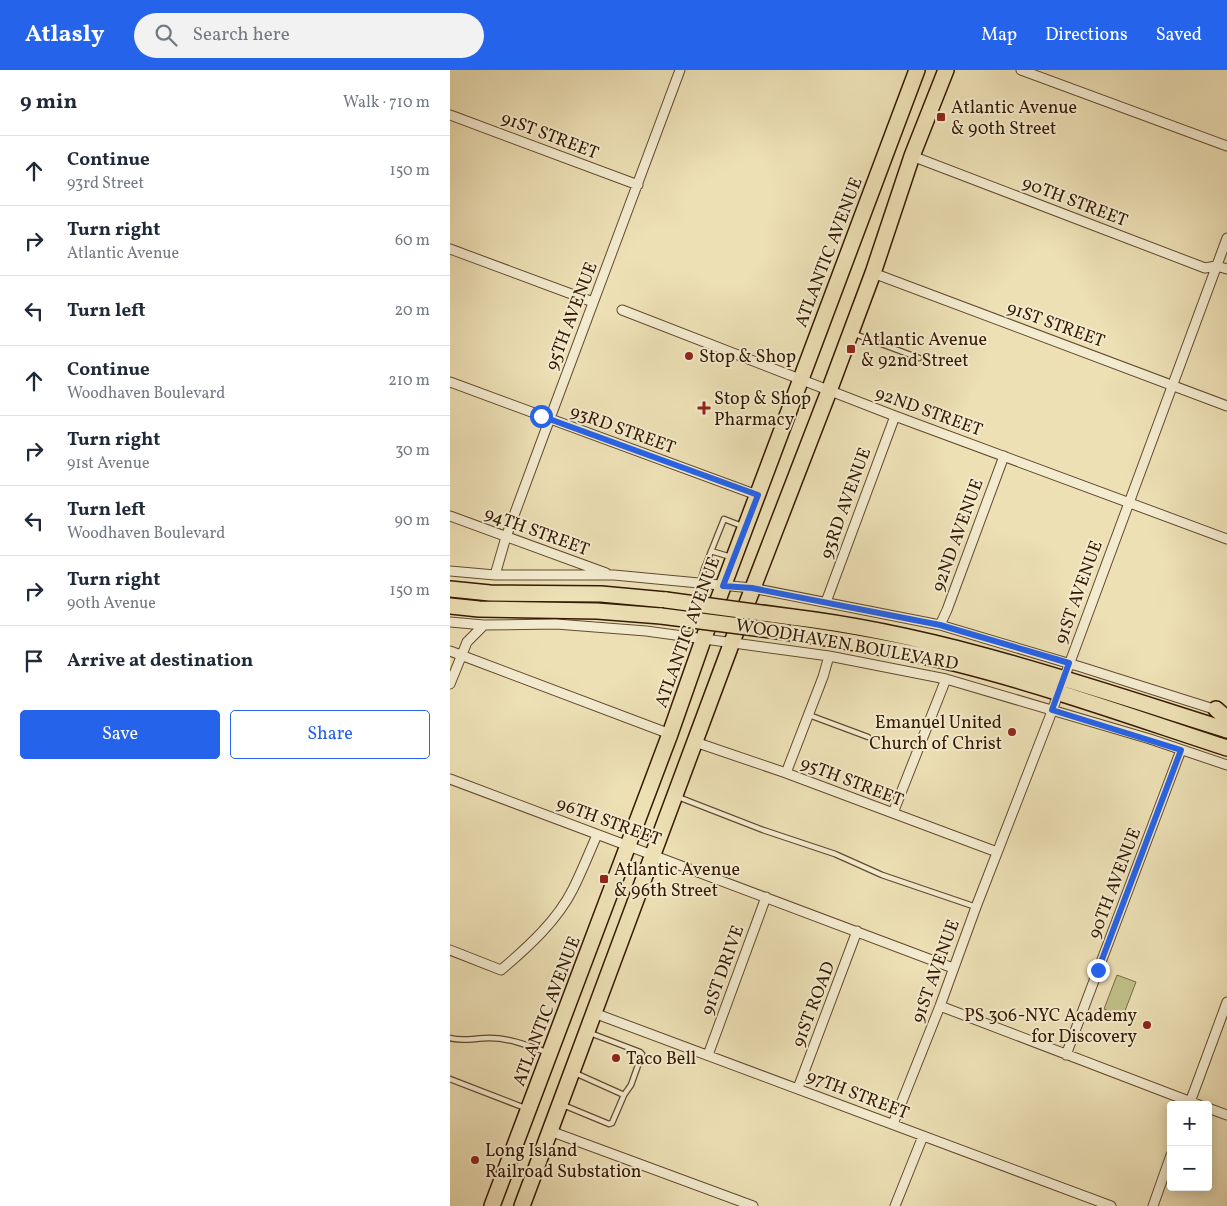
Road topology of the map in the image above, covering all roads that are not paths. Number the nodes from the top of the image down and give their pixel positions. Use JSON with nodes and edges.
{"nodes":[{"id":1,"x":680,"y":70,"type":"edge"},
{"id":2,"x":917,"y":70,"type":"edge"},
{"id":3,"x":946,"y":70,"type":"edge"},
{"id":4,"x":1021,"y":70,"type":"edge"},
{"id":5,"x":450,"y":115,"type":"edge"},
{"id":6,"x":1227,"y":146,"type":"edge"},
{"id":7,"x":912,"y":156,"type":"junction"},
{"id":8,"x":638,"y":185,"type":"junction"},
{"id":9,"x":1227,"y":238,"type":"edge"},
{"id":10,"x":450,"y":249,"type":"edge"},
{"id":11,"x":1216,"y":266,"type":"junction"},
{"id":12,"x":1227,"y":269,"type":"edge"},
{"id":13,"x":873,"y":273,"type":"junction"},
{"id":14,"x":593,"y":302,"type":"junction"},
{"id":15,"x":622,"y":310,"type":"dead end"},
{"id":16,"x":851,"y":333,"type":"junction"},
{"id":17,"x":919,"y":358,"type":"dead end"},
{"id":18,"x":801,"y":379,"type":"junction"},
{"id":19,"x":450,"y":382,"type":"edge"},
{"id":20,"x":1172,"y":385,"type":"junction"},
{"id":21,"x":829,"y":391,"type":"junction"},
{"id":22,"x":1227,"y":406,"type":"edge"},
{"id":23,"x":895,"y":416,"type":"junction"},
{"id":24,"x":549,"y":419,"type":"junction"},
{"id":25,"x":1004,"y":456,"type":"junction"},
{"id":26,"x":758,"y":495,"type":"junction"},
{"id":27,"x":1128,"y":502,"type":"junction"},
{"id":28,"x":450,"y":516,"type":"edge"},
{"id":29,"x":745,"y":527,"type":"junction"},
{"id":30,"x":506,"y":537,"type":"junction"},
{"id":31,"x":1227,"y":539,"type":"edge"},
{"id":32,"x":711,"y":551,"type":"junction"},
{"id":33,"x":734,"y":558,"type":"junction"},
{"id":34,"x":450,"y":571,"type":"edge"},
{"id":35,"x":494,"y":575,"type":"junction"},
{"id":36,"x":614,"y":575,"type":"junction"},
{"id":37,"x":700,"y":584,"type":"junction"},
{"id":38,"x":723,"y":586,"type":"junction"},
{"id":39,"x":752,"y":588,"type":"junction"},
{"id":40,"x":450,"y":589,"type":"edge"},
{"id":41,"x":826,"y":602,"type":"junction"},
{"id":42,"x":450,"y":606,"type":"edge"},
{"id":43,"x":450,"y":622,"type":"edge"},
{"id":44,"x":484,"y":625,"type":"junction"},
{"id":45,"x":940,"y":625,"type":"junction"},
{"id":46,"x":702,"y":640,"type":"junction"},
{"id":47,"x":732,"y":642,"type":"junction"},
{"id":48,"x":450,"y":651,"type":"edge"},
{"id":49,"x":461,"y":656,"type":"junction"},
{"id":50,"x":829,"y":656,"type":"junction"},
{"id":51,"x":1069,"y":663,"type":"junction"},
{"id":52,"x":946,"y":679,"type":"junction"},
{"id":53,"x":1063,"y":679,"type":"junction"},
{"id":54,"x":450,"y":684,"type":"edge"},
{"id":55,"x":1058,"y":694,"type":"junction"},
{"id":56,"x":1052,"y":710,"type":"junction"},
{"id":57,"x":1223,"y":714,"type":"edge"},
{"id":58,"x":809,"y":715,"type":"junction"},
{"id":59,"x":1227,"y":730,"type":"edge"},
{"id":60,"x":670,"y":734,"type":"junction"},
{"id":61,"x":868,"y":737,"type":"dead end"},
{"id":62,"x":695,"y":742,"type":"junction"},
{"id":63,"x":1227,"y":748,"type":"edge"},
{"id":64,"x":1181,"y":750,"type":"junction"},
{"id":65,"x":1227,"y":765,"type":"edge"},
{"id":66,"x":786,"y":773,"type":"junction"},
{"id":67,"x":450,"y":779,"type":"edge"},
{"id":68,"x":675,"y":796,"type":"junction"},
{"id":69,"x":893,"y":813,"type":"junction"},
{"id":70,"x":597,"y":835,"type":"junction"},
{"id":71,"x":628,"y":845,"type":"junction"},
{"id":72,"x":997,"y":852,"type":"junction"},
{"id":73,"x":654,"y":855,"type":"junction"},
{"id":74,"x":766,"y":897,"type":"junction"},
{"id":75,"x":976,"y":907,"type":"junction"},
{"id":76,"x":858,"y":931,"type":"junction"},
{"id":77,"x":450,"y":950,"type":"edge"},
{"id":78,"x":954,"y":968,"type":"junction"},
{"id":79,"x":1227,"y":1002,"type":"edge"},
{"id":80,"x":940,"y":1006,"type":"junction"},
{"id":81,"x":594,"y":1013,"type":"junction"},
{"id":82,"x":587,"y":1032,"type":"junction"},
{"id":83,"x":450,"y":1038,"type":"edge"},
{"id":84,"x":550,"y":1053,"type":"junction"},
{"id":85,"x":708,"y":1055,"type":"junction"},
{"id":86,"x":1066,"y":1055,"type":"junction"},
{"id":87,"x":572,"y":1072,"type":"junction"},
{"id":88,"x":450,"y":1079,"type":"edge"},
{"id":89,"x":798,"y":1088,"type":"junction"},
{"id":90,"x":624,"y":1095,"type":"junction"},
{"id":91,"x":1184,"y":1101,"type":"edge"},
{"id":92,"x":1193,"y":1101,"type":"edge"},
{"id":93,"x":560,"y":1104,"type":"junction"},
{"id":94,"x":529,"y":1109,"type":"junction"},
{"id":95,"x":1212,"y":1110,"type":"edge"},
{"id":96,"x":1227,"y":1116,"type":"edge"},
{"id":97,"x":893,"y":1124,"type":"junction"},
{"id":98,"x":550,"y":1131,"type":"junction"},
{"id":99,"x":923,"y":1136,"type":"junction"},
{"id":100,"x":1167,"y":1166,"type":"edge"},
{"id":101,"x":492,"y":1206,"type":"edge"},
{"id":102,"x":522,"y":1206,"type":"edge"},
{"id":103,"x":752,"y":1206,"type":"edge"},
{"id":104,"x":895,"y":1206,"type":"edge"},
{"id":105,"x":1111,"y":1206,"type":"edge"},
{"id":106,"x":1153,"y":1206,"type":"edge"}],
"edges":[{"from":1,"to":8,"type":"street","name":"95TH AVENUE"},
{"from":2,"to":18,"type":"main road","name":"ATLANTIC AVENUE"},
{"from":3,"to":7,"type":"main road"},
{"from":4,"to":6,"type":"street"},
{"from":5,"to":8,"type":"street","name":"91ST STREET"},
{"from":7,"to":11,"type":"street","name":"90TH STREET"},
{"from":7,"to":13,"type":"main road"},
{"from":8,"to":14,"type":"street","name":"95TH AVENUE"},
{"from":9,"to":11,"type":"street","name":"91ST AVENUE"},
{"from":10,"to":14,"type":"street"},
{"from":11,"to":12,"type":"street","name":"90TH STREET"},
{"from":11,"to":20,"type":"street","name":"91ST AVENUE"},
{"from":13,"to":16,"type":"main road"},
{"from":13,"to":20,"type":"street","name":"91ST STREET"},
{"from":14,"to":24,"type":"street","name":"95TH AVENUE"},
{"from":15,"to":18,"type":"street","name":"92ND STREET"},
{"from":16,"to":17,"type":"lane"},
{"from":16,"to":21,"type":"main road"},
{"from":18,"to":21,"type":"street","name":"92ND STREET"},
{"from":18,"to":26,"type":"main road","name":"ATLANTIC AVENUE"},
{"from":19,"to":24,"type":"street","name":"93RD STREET"},
{"from":20,"to":22,"type":"street","name":"91ST STREET"},
{"from":20,"to":27,"type":"street","name":"91ST AVENUE"},
{"from":21,"to":23,"type":"street","name":"92ND STREET"},
{"from":21,"to":39,"type":"main road"},
{"from":23,"to":25,"type":"street","name":"92ND STREET"},
{"from":23,"to":41,"type":"street","name":"93RD AVENUE"},
{"from":24,"to":26,"type":"street","name":"93RD STREET"},
{"from":24,"to":30,"type":"street","name":"95TH AVENUE"},
{"from":25,"to":27,"type":"street","name":"92ND STREET"},
{"from":25,"to":45,"type":"street","name":"92ND AVENUE"},
{"from":26,"to":29,"type":"main road","name":"ATLANTIC AVENUE"},
{"from":27,"to":31,"type":"street","name":"92ND STREET"},
{"from":27,"to":51,"type":"street","name":"91ST AVENUE"},
{"from":28,"to":30,"type":"street","name":"94TH STREET"},
{"from":29,"to":32,"type":"lane"},
{"from":29,"to":33,"type":"main road","name":"ATLANTIC AVENUE"},
{"from":30,"to":35,"type":"street","name":"95TH AVENUE"},
{"from":30,"to":36,"type":"street","name":"94TH STREET"},
{"from":32,"to":33,"type":"lane"},
{"from":32,"to":37,"type":"lane"},
{"from":33,"to":38,"type":"main road","name":"ATLANTIC AVENUE"},
{"from":34,"to":35,"type":"street"},
{"from":35,"to":36,"type":"street"},
{"from":36,"to":37,"type":"street"},
{"from":37,"to":38,"type":"street"},
{"from":38,"to":39,"type":"street","name":"WOODHAVEN BOULEVARD"},
{"from":38,"to":46,"type":"main road","name":"ATLANTIC AVENUE"},
{"from":39,"to":41,"type":"street","name":"WOODHAVEN BOULEVARD"},
{"from":39,"to":47,"type":"main road"},
{"from":40,"to":53,"type":"main road","name":"WOODHAVEN BOULEVARD","bridge":true},
{"from":41,"to":45,"type":"street","name":"WOODHAVEN BOULEVARD"},
{"from":42,"to":55,"type":"main road","name":"WOODHAVEN BOULEVARD","bridge":true},
{"from":43,"to":44,"type":"street","name":"WOODHAVEN BOULEVARD"},
{"from":44,"to":46,"type":"street","name":"WOODHAVEN BOULEVARD"},
{"from":44,"to":49,"type":"street"},
{"from":45,"to":51,"type":"street","name":"WOODHAVEN BOULEVARD"},
{"from":46,"to":47,"type":"street","name":"WOODHAVEN BOULEVARD"},
{"from":46,"to":60,"type":"main road","name":"ATLANTIC AVENUE"},
{"from":47,"to":50,"type":"street","name":"WOODHAVEN BOULEVARD"},
{"from":47,"to":62,"type":"main road"},
{"from":48,"to":49,"type":"street"},
{"from":49,"to":54,"type":"street"},
{"from":49,"to":60,"type":"street"},
{"from":50,"to":52,"type":"street","name":"WOODHAVEN BOULEVARD"},
{"from":50,"to":58,"type":"street"},
{"from":51,"to":53,"type":"street","name":"91ST AVENUE"},
{"from":51,"to":57,"type":"street","name":"WOODHAVEN BOULEVARD"},
{"from":52,"to":56,"type":"street","name":"WOODHAVEN BOULEVARD"},
{"from":52,"to":69,"type":"street"},
{"from":53,"to":55,"type":"street","name":"91ST AVENUE"},
{"from":53,"to":59,"type":"main road","name":"WOODHAVEN BOULEVARD"},
{"from":55,"to":56,"type":"street","name":"91ST AVENUE"},
{"from":55,"to":63,"type":"main road","name":"WOODHAVEN BOULEVARD"},
{"from":56,"to":64,"type":"street","name":"WOODHAVEN BOULEVARD"},
{"from":56,"to":72,"type":"street","name":"91ST AVENUE"},
{"from":58,"to":61,"type":"lane"},
{"from":58,"to":66,"type":"street"},
{"from":60,"to":71,"type":"main road","name":"ATLANTIC AVENUE"},
{"from":62,"to":66,"type":"street","name":"95TH STREET"},
{"from":62,"to":68,"type":"main road"},
{"from":64,"to":65,"type":"street","name":"WOODHAVEN BOULEVARD"},
{"from":64,"to":86,"type":"street","name":"90TH AVENUE"},
{"from":66,"to":69,"type":"street","name":"95TH STREET"},
{"from":67,"to":70,"type":"street","name":"96TH STREET"},
{"from":68,"to":73,"type":"main road"},
{"from":68,"to":75,"type":"lane"},
{"from":69,"to":72,"type":"street","name":"95TH STREET"},
{"from":70,"to":71,"type":"street","name":"96TH STREET"},
{"from":70,"to":77,"type":"street","name":"ATLANTIC AVENUE"},
{"from":71,"to":73,"type":"street","name":"96TH STREET"},
{"from":71,"to":84,"type":"main road","name":"ATLANTIC AVENUE"},
{"from":72,"to":75,"type":"street","name":"91ST AVENUE"},
{"from":73,"to":74,"type":"street","name":"96TH STREET"},
{"from":73,"to":81,"type":"main road"},
{"from":74,"to":76,"type":"street","name":"96TH STREET"},
{"from":74,"to":85,"type":"street","name":"91ST DRIVE"},
{"from":75,"to":78,"type":"street","name":"91ST AVENUE"},
{"from":76,"to":78,"type":"street","name":"96TH STREET"},
{"from":76,"to":89,"type":"street","name":"91ST ROAD"},
{"from":78,"to":80,"type":"street","name":"91ST AVENUE"},
{"from":79,"to":92,"type":"street"},
{"from":80,"to":86,"type":"street"},
{"from":80,"to":97,"type":"street","name":"91ST AVENUE"},
{"from":81,"to":82,"type":"main road"},
{"from":81,"to":85,"type":"street","name":"97TH STREET"},
{"from":82,"to":87,"type":"main road"},
{"from":82,"to":90,"type":"lane"},
{"from":83,"to":84,"type":"lane"},
{"from":84,"to":94,"type":"main road","name":"ATLANTIC AVENUE"},
{"from":85,"to":89,"type":"street","name":"97TH STREET"},
{"from":86,"to":91,"type":"street"},
{"from":87,"to":90,"type":"lane"},
{"from":87,"to":93,"type":"main road"},
{"from":88,"to":94,"type":"lane"},
{"from":89,"to":97,"type":"street","name":"97TH STREET"},
{"from":90,"to":93,"type":"lane"},
{"from":93,"to":98,"type":"main road"},
{"from":94,"to":101,"type":"main road","name":"ATLANTIC AVENUE"},
{"from":95,"to":96,"type":"street"},
{"from":97,"to":99,"type":"street","name":"97TH STREET"},
{"from":98,"to":102,"type":"main road"},
{"from":98,"to":103,"type":"street"},
{"from":99,"to":104,"type":"street"},
{"from":99,"to":105,"type":"street","name":"97TH STREET"},
{"from":100,"to":106,"type":"street"}]}
